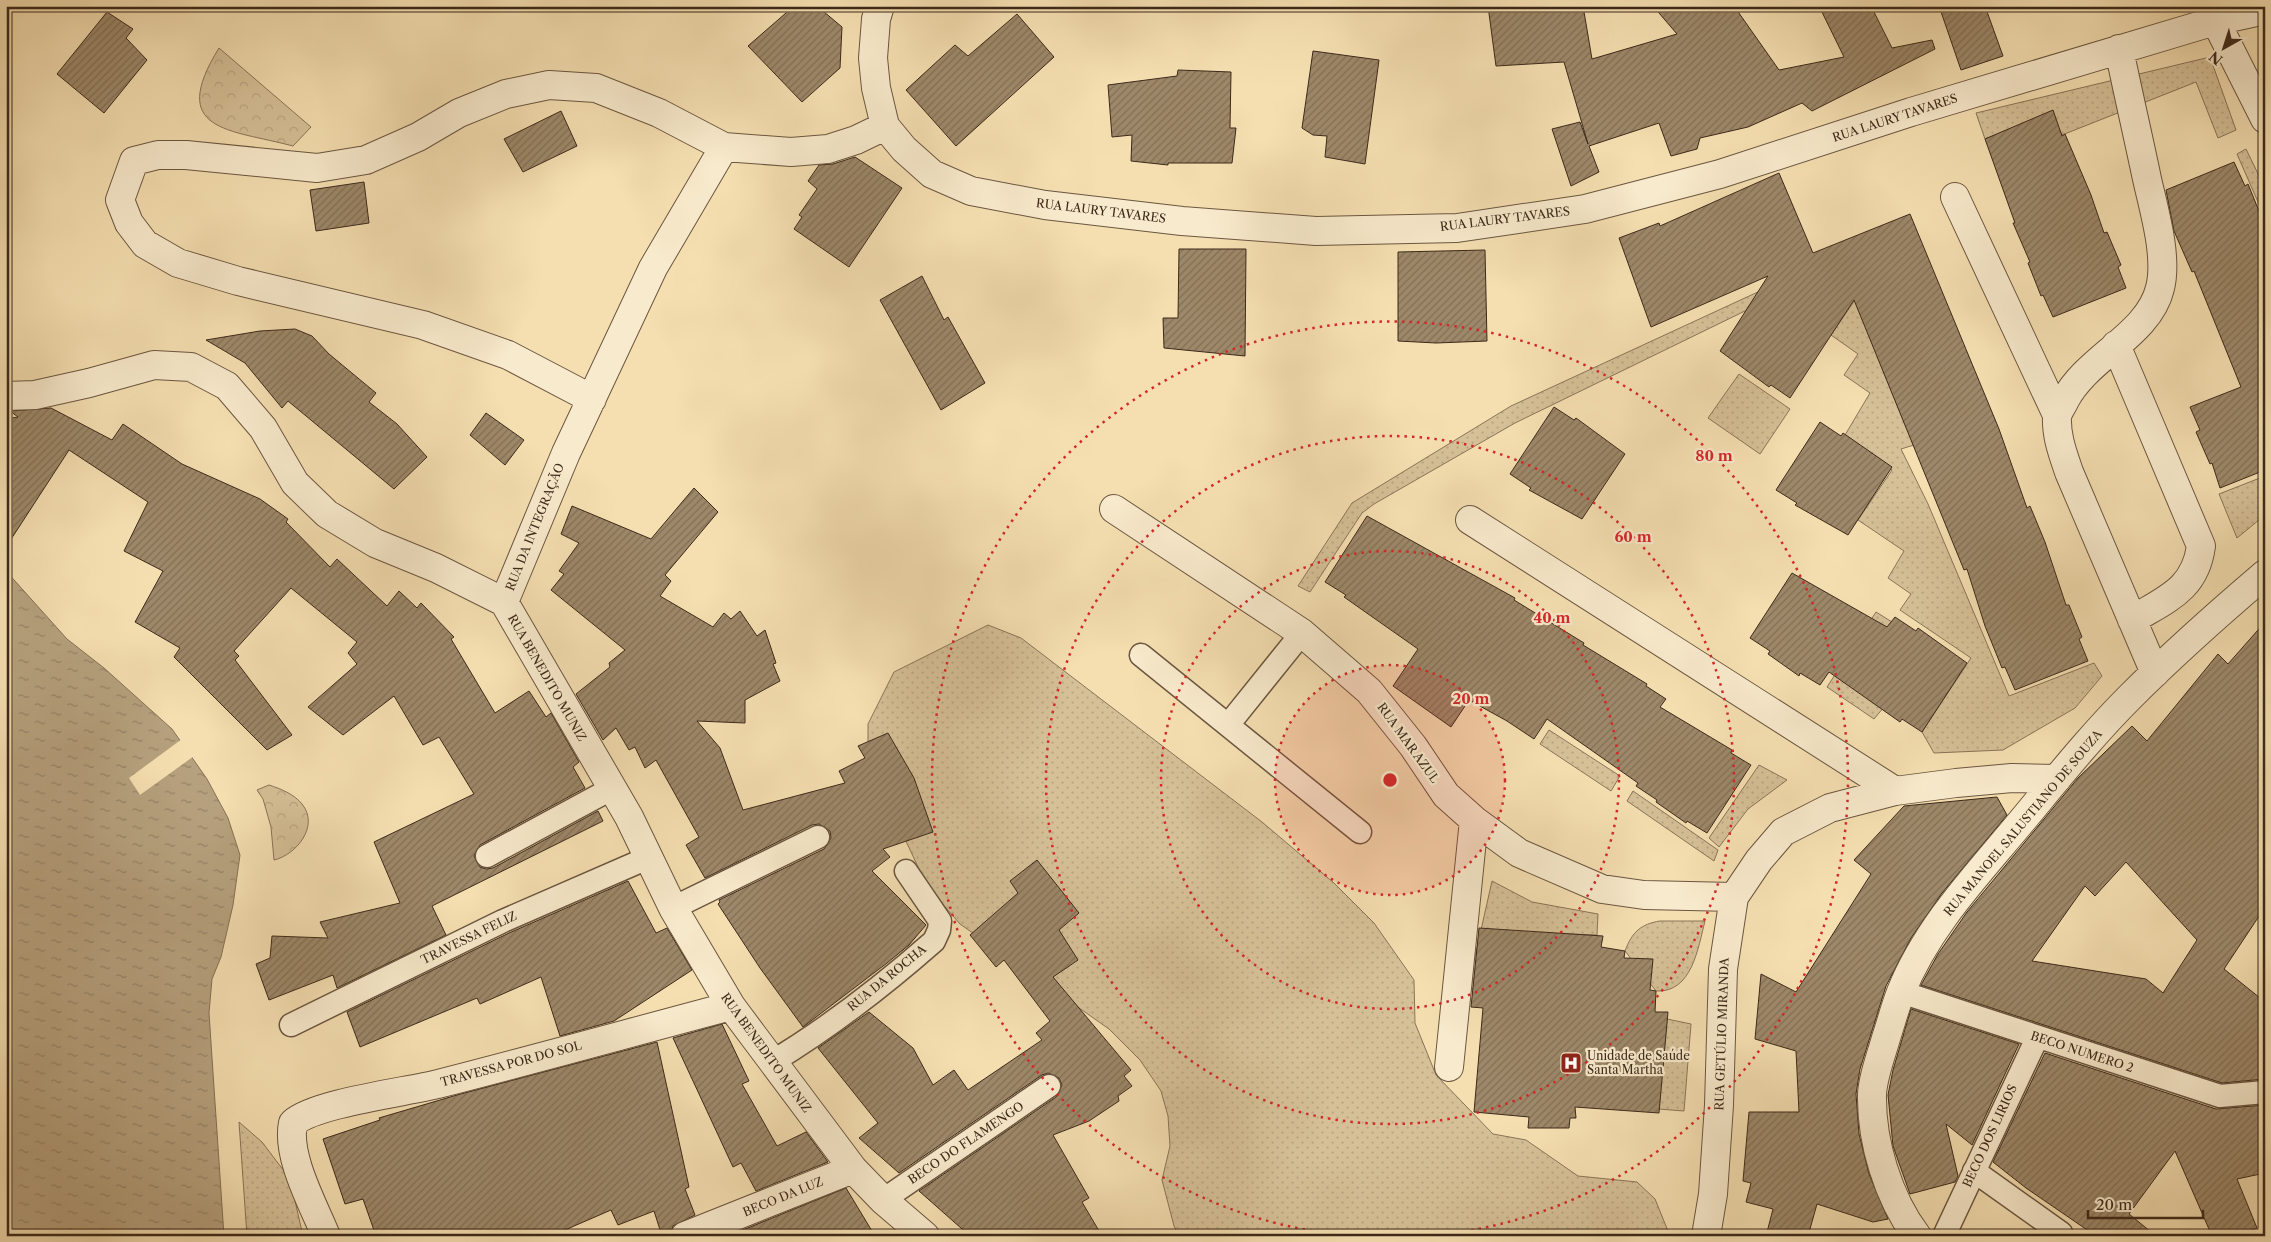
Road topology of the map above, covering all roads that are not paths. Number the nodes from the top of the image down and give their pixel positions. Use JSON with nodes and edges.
{"nodes":[{"id":1,"x":880,"y":6,"type":"edge"},
{"id":2,"x":2265,"y":10,"type":"edge"},
{"id":3,"x":2211,"y":13,"type":"edge"},
{"id":4,"x":2119,"y":49,"type":"junction"},
{"id":5,"x":2265,"y":120,"type":"edge"},
{"id":6,"x":885,"y":126,"type":"junction"},
{"id":7,"x":724,"y":146,"type":"junction"},
{"id":8,"x":1955,"y":197,"type":"dead end"},
{"id":9,"x":2116,"y":345,"type":"junction"},
{"id":10,"x":6,"y":396,"type":"edge"},
{"id":11,"x":592,"y":399,"type":"junction"},
{"id":12,"x":2057,"y":415,"type":"junction"},
{"id":13,"x":1114,"y":509,"type":"dead end"},
{"id":14,"x":1470,"y":520,"type":"dead end"},
{"id":15,"x":2265,"y":574,"type":"edge"},
{"id":16,"x":504,"y":602,"type":"junction"},
{"id":17,"x":2132,"y":620,"type":"junction"},
{"id":18,"x":1302,"y":633,"type":"junction"},
{"id":19,"x":1141,"y":655,"type":"dead end"},
{"id":20,"x":2155,"y":673,"type":"junction"},
{"id":21,"x":1228,"y":725,"type":"junction"},
{"id":22,"x":2057,"y":779,"type":"junction"},
{"id":23,"x":611,"y":789,"type":"junction"},
{"id":24,"x":1895,"y":791,"type":"junction"},
{"id":25,"x":1474,"y":820,"type":"junction"},
{"id":26,"x":1360,"y":832,"type":"dead end"},
{"id":27,"x":818,"y":837,"type":"dead end"},
{"id":28,"x":487,"y":856,"type":"dead end"},
{"id":29,"x":650,"y":856,"type":"junction"},
{"id":30,"x":906,"y":871,"type":"dead end"},
{"id":31,"x":1734,"y":897,"type":"junction"},
{"id":32,"x":673,"y":908,"type":"junction"},
{"id":33,"x":1901,"y":992,"type":"junction"},
{"id":34,"x":731,"y":1006,"type":"junction"},
{"id":35,"x":291,"y":1026,"type":"dead end"},
{"id":36,"x":2037,"y":1038,"type":"junction"},
{"id":37,"x":772,"y":1062,"type":"junction"},
{"id":38,"x":1449,"y":1067,"type":"dead end"},
{"id":39,"x":1049,"y":1086,"type":"dead end"},
{"id":40,"x":2265,"y":1092,"type":"edge"},
{"id":41,"x":853,"y":1169,"type":"junction"},
{"id":42,"x":1974,"y":1171,"type":"junction"},
{"id":43,"x":883,"y":1200,"type":"junction"},
{"id":44,"x":2060,"y":1233,"type":"dead end"},
{"id":45,"x":326,"y":1236,"type":"edge"},
{"id":46,"x":685,"y":1236,"type":"edge"},
{"id":47,"x":925,"y":1236,"type":"edge"},
{"id":48,"x":1706,"y":1236,"type":"edge"},
{"id":49,"x":1917,"y":1236,"type":"edge"},
{"id":50,"x":1944,"y":1236,"type":"edge"}],
"edges":[{"from":1,"to":6,"type":"street","name":"RUA LAURY TAVARES"},
{"from":2,"to":3,"type":"street","name":"RUA LAURY TAVARES"},
{"from":3,"to":4,"type":"street","name":"RUA LAURY TAVARES"},
{"from":3,"to":5,"type":"street"},
{"from":4,"to":6,"type":"street","name":"RUA LAURY TAVARES"},
{"from":4,"to":9,"type":"street"},
{"from":6,"to":7,"type":"street"},
{"from":7,"to":11,"type":"street","name":"RUA DA INTEGRAÇÃO"},
{"from":7,"to":11,"type":"street"},
{"from":8,"to":12,"type":"street"},
{"from":9,"to":12,"type":"street"},
{"from":9,"to":17,"type":"street"},
{"from":10,"to":16,"type":"street","name":"RUA BENEDITO MUNIZ"},
{"from":11,"to":16,"type":"street","name":"RUA DA INTEGRAÇÃO"},
{"from":12,"to":17,"type":"street"},
{"from":13,"to":18,"type":"street","name":"RUA MAR AZUL"},
{"from":14,"to":24,"type":"street"},
{"from":15,"to":20,"type":"street","name":"RUA MANOEL SALUSTIANO DE SOUZA"},
{"from":16,"to":23,"type":"street","name":"RUA BENEDITO MUNIZ"},
{"from":17,"to":20,"type":"street"},
{"from":18,"to":21,"type":"lane"},
{"from":18,"to":25,"type":"street","name":"RUA MAR AZUL"},
{"from":19,"to":21,"type":"lane"},
{"from":20,"to":22,"type":"street","name":"RUA MANOEL SALUSTIANO DE SOUZA"},
{"from":21,"to":26,"type":"lane"},
{"from":22,"to":24,"type":"street","name":"RUA GETÚLIO MIRANDA"},
{"from":22,"to":33,"type":"street","name":"RUA MANOEL SALUSTIANO DE SOUZA"},
{"from":23,"to":28,"type":"lane"},
{"from":23,"to":29,"type":"street","name":"RUA BENEDITO MUNIZ"},
{"from":24,"to":31,"type":"street","name":"RUA GETÚLIO MIRANDA"},
{"from":25,"to":31,"type":"street","name":"RUA MAR AZUL"},
{"from":25,"to":38,"type":"street"},
{"from":27,"to":32,"type":"lane"},
{"from":29,"to":32,"type":"street","name":"RUA BENEDITO MUNIZ"},
{"from":29,"to":35,"type":"lane","name":"TRAVESSA FELIZ"},
{"from":30,"to":37,"type":"lane","name":"RUA DA ROCHA"},
{"from":31,"to":48,"type":"street","name":"RUA GETÚLIO MIRANDA"},
{"from":32,"to":34,"type":"street","name":"RUA BENEDITO MUNIZ"},
{"from":33,"to":36,"type":"lane","name":"BECO NUMERO 2"},
{"from":33,"to":49,"type":"street","name":"RUA MANOEL SALUSTIANO DE SOUZA"},
{"from":34,"to":37,"type":"street","name":"RUA BENEDITO MUNIZ"},
{"from":34,"to":45,"type":"street","name":"TRAVESSA POR DO SOL"},
{"from":36,"to":40,"type":"lane","name":"BECO NUMERO 2"},
{"from":36,"to":42,"type":"lane","name":"BECO DOS LIRIOS"},
{"from":37,"to":41,"type":"street","name":"RUA BENEDITO MUNIZ"},
{"from":39,"to":43,"type":"lane","name":"BECO DO FLAMENGO"},
{"from":41,"to":43,"type":"street","name":"RUA BENEDITO MUNIZ"},
{"from":41,"to":46,"type":"street","name":"BECO DA LUZ"},
{"from":42,"to":44,"type":"lane"},
{"from":42,"to":50,"type":"lane","name":"BECO DOS LIRIOS"},
{"from":43,"to":47,"type":"street","name":"RUA BENEDITO MUNIZ"}]}
